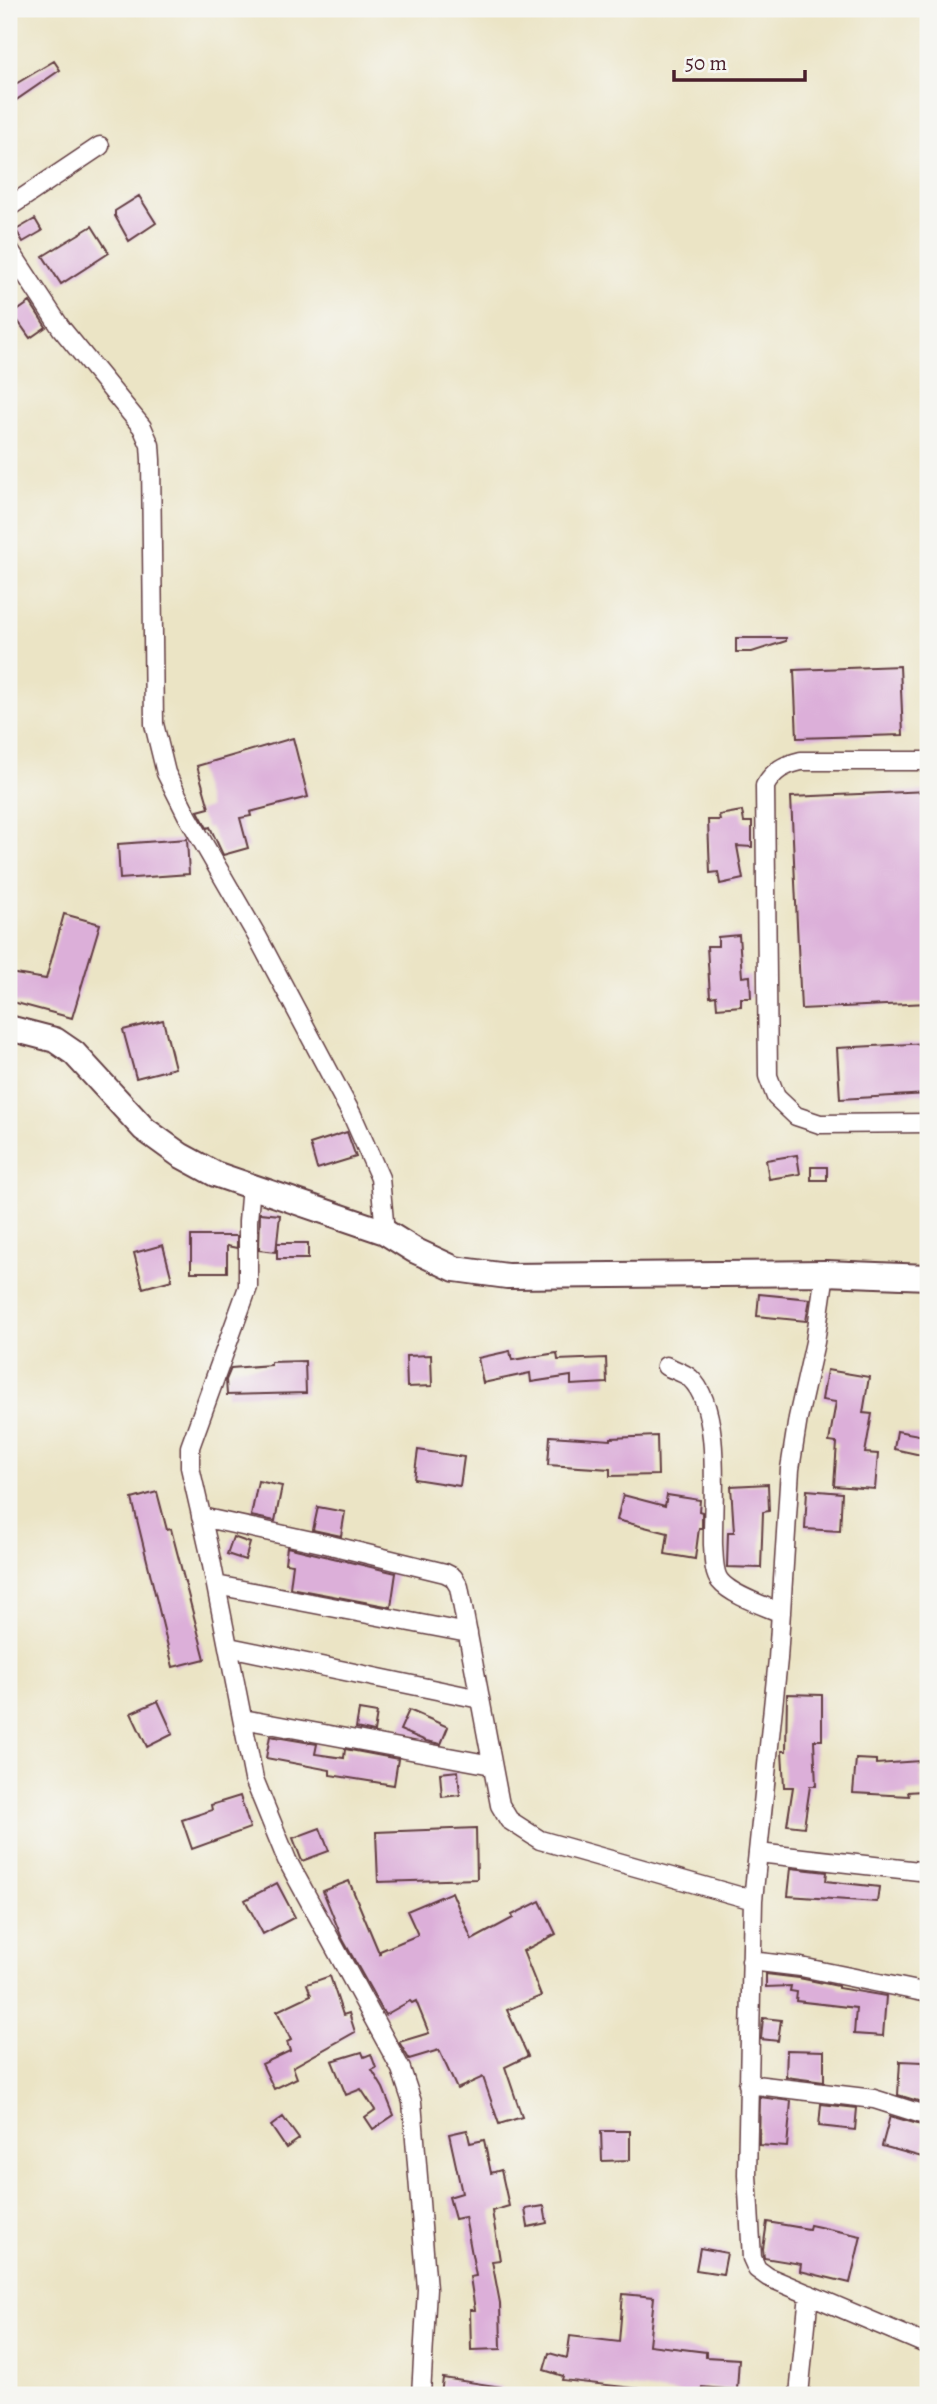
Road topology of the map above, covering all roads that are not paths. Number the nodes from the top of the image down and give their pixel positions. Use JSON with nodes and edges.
{"nodes":[{"id":1,"x":100,"y":146,"type":"dead end"},
{"id":2,"x":9,"y":207,"type":"edge"},
{"id":3,"x":9,"y":249,"type":"edge"},
{"id":4,"x":928,"y":761,"type":"edge"},
{"id":5,"x":9,"y":1028,"type":"edge"},
{"id":6,"x":928,"y":1123,"type":"edge"},
{"id":7,"x":251,"y":1185,"type":"junction"},
{"id":8,"x":385,"y":1232,"type":"junction"},
{"id":9,"x":825,"y":1273,"type":"junction"},
{"id":10,"x":928,"y":1277,"type":"edge"},
{"id":11,"x":667,"y":1366,"type":"dead end"},
{"id":12,"x":201,"y":1517,"type":"junction"},
{"id":13,"x":216,"y":1585,"type":"junction"},
{"id":14,"x":781,"y":1613,"type":"junction"},
{"id":15,"x":468,"y":1633,"type":"junction"},
{"id":16,"x":229,"y":1647,"type":"junction"},
{"id":17,"x":480,"y":1699,"type":"junction"},
{"id":18,"x":243,"y":1719,"type":"junction"},
{"id":19,"x":492,"y":1765,"type":"junction"},
{"id":20,"x":758,"y":1853,"type":"junction"},
{"id":21,"x":928,"y":1872,"type":"edge"},
{"id":22,"x":753,"y":1900,"type":"junction"},
{"id":23,"x":751,"y":1961,"type":"junction"},
{"id":24,"x":928,"y":1993,"type":"edge"},
{"id":25,"x":748,"y":2084,"type":"junction"},
{"id":26,"x":928,"y":2116,"type":"edge"},
{"id":27,"x":809,"y":2294,"type":"junction"},
{"id":28,"x":928,"y":2345,"type":"edge"},
{"id":29,"x":421,"y":2395,"type":"edge"},
{"id":30,"x":799,"y":2395,"type":"edge"}],
"edges":[{"from":1,"to":2,"type":"street"},
{"from":3,"to":8,"type":"street"},
{"from":4,"to":6,"type":"street"},
{"from":5,"to":7,"type":"main road"},
{"from":7,"to":8,"type":"main road"},
{"from":7,"to":12,"type":"street"},
{"from":8,"to":9,"type":"main road"},
{"from":9,"to":10,"type":"main road"},
{"from":9,"to":14,"type":"street"},
{"from":11,"to":14,"type":"street"},
{"from":12,"to":13,"type":"street"},
{"from":12,"to":15,"type":"street"},
{"from":13,"to":15,"type":"street"},
{"from":13,"to":16,"type":"street"},
{"from":14,"to":20,"type":"street"},
{"from":15,"to":17,"type":"street"},
{"from":16,"to":17,"type":"street"},
{"from":16,"to":18,"type":"street"},
{"from":17,"to":19,"type":"street"},
{"from":18,"to":19,"type":"street"},
{"from":18,"to":29,"type":"street"},
{"from":19,"to":22,"type":"street"},
{"from":20,"to":21,"type":"street"},
{"from":20,"to":22,"type":"street"},
{"from":22,"to":23,"type":"street"},
{"from":23,"to":24,"type":"street"},
{"from":23,"to":25,"type":"street"},
{"from":25,"to":26,"type":"street"},
{"from":25,"to":27,"type":"street"},
{"from":27,"to":28,"type":"street"},
{"from":27,"to":30,"type":"street"}]}
